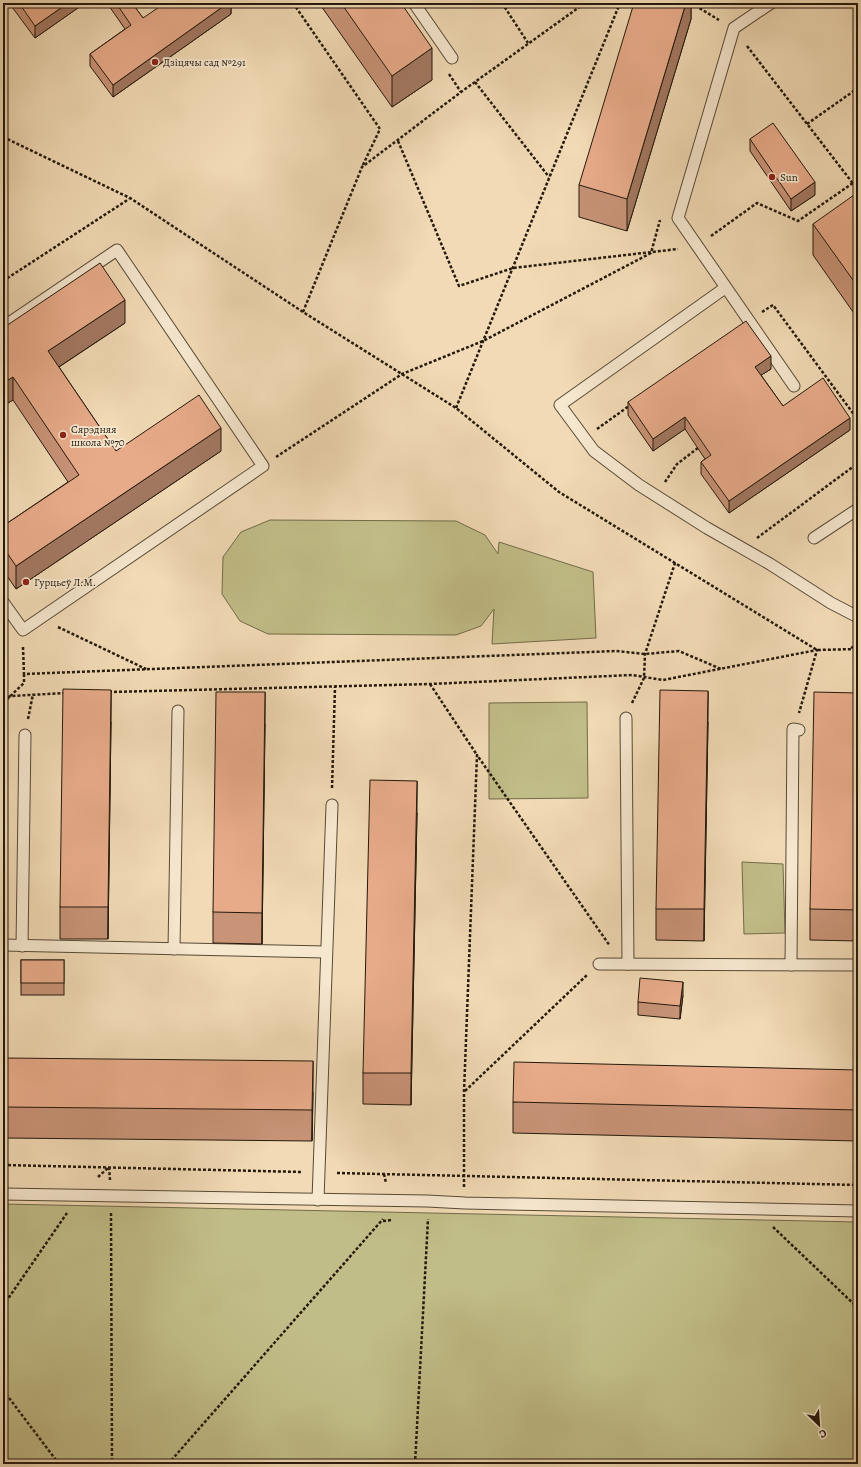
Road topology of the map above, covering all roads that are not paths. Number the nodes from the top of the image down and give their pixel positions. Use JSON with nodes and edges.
{"nodes":[{"id":1,"x":414,"y":3,"type":"edge"},
{"id":2,"x":771,"y":3,"type":"edge"},
{"id":3,"x":452,"y":58,"type":"dead end"},
{"id":4,"x":725,"y":288,"type":"junction"},
{"id":5,"x":3,"y":327,"type":"edge"},
{"id":6,"x":794,"y":386,"type":"dead end"},
{"id":7,"x":858,"y":509,"type":"edge"},
{"id":8,"x":814,"y":538,"type":"dead end"},
{"id":9,"x":3,"y":602,"type":"edge"},
{"id":10,"x":858,"y":617,"type":"edge"},
{"id":11,"x":178,"y":711,"type":"dead end"},
{"id":12,"x":626,"y":718,"type":"road end"},
{"id":13,"x":796,"y":729,"type":"road end"},
{"id":14,"x":25,"y":735,"type":"road end"},
{"id":15,"x":332,"y":805,"type":"road end"},
{"id":16,"x":3,"y":945,"type":"edge"},
{"id":17,"x":22,"y":946,"type":"junction"},
{"id":18,"x":174,"y":949,"type":"junction"},
{"id":19,"x":326,"y":952,"type":"junction"},
{"id":20,"x":599,"y":964,"type":"road end"},
{"id":21,"x":625,"y":964,"type":"junction"},
{"id":22,"x":791,"y":965,"type":"junction"},
{"id":23,"x":858,"y":965,"type":"edge"},
{"id":24,"x":3,"y":1194,"type":"edge"},
{"id":25,"x":318,"y":1200,"type":"junction"},
{"id":26,"x":858,"y":1211,"type":"edge"}],
"edges":[{"from":1,"to":3,"type":"lane"},
{"from":2,"to":4,"type":"lane"},
{"from":4,"to":6,"type":"lane"},
{"from":4,"to":10,"type":"lane"},
{"from":5,"to":9,"type":"lane"},
{"from":7,"to":8,"type":"lane"},
{"from":11,"to":18,"type":"lane"},
{"from":12,"to":21,"type":"lane"},
{"from":13,"to":22,"type":"lane"},
{"from":14,"to":17,"type":"lane"},
{"from":15,"to":19,"type":"lane"},
{"from":16,"to":17,"type":"lane"},
{"from":17,"to":18,"type":"lane"},
{"from":18,"to":19,"type":"lane"},
{"from":19,"to":25,"type":"lane"},
{"from":20,"to":21,"type":"lane"},
{"from":21,"to":22,"type":"lane"},
{"from":22,"to":23,"type":"lane"},
{"from":24,"to":25,"type":"lane"},
{"from":25,"to":26,"type":"lane"}]}
